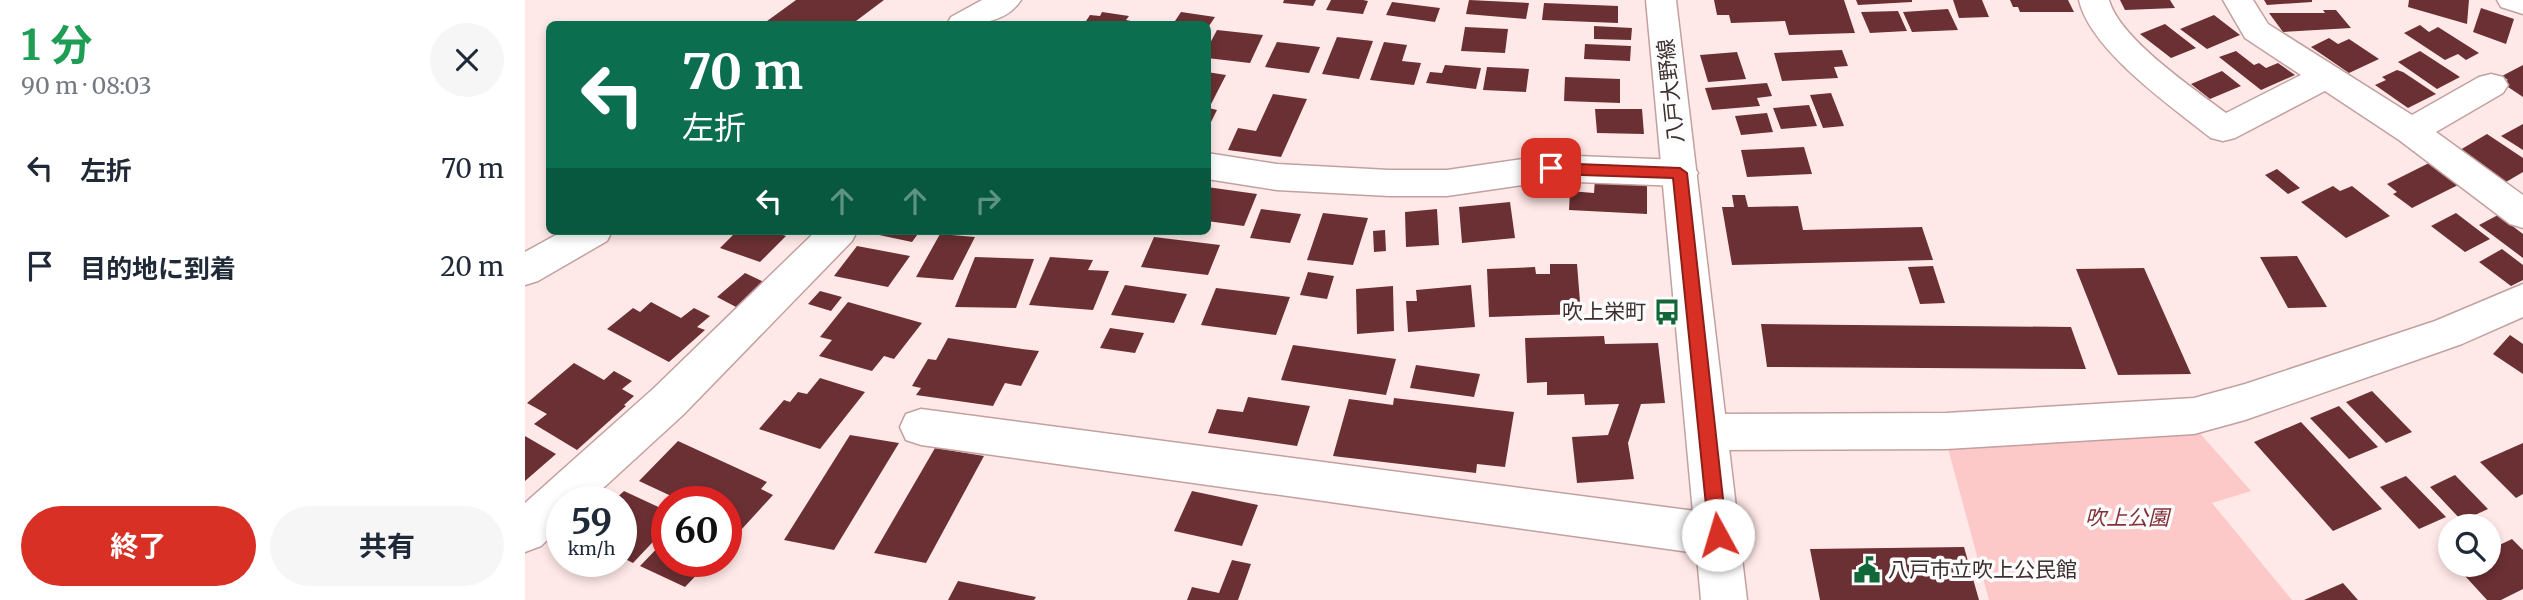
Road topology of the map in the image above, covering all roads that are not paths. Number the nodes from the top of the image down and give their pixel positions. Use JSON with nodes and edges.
{"nodes":[{"id":1,"x":1006,"y":0,"type":"edge"},
{"id":2,"x":1661,"y":0,"type":"edge"},
{"id":3,"x":2094,"y":0,"type":"edge"},
{"id":4,"x":2238,"y":0,"type":"edge"},
{"id":5,"x":2511,"y":0,"type":"edge"},
{"id":6,"x":2523,"y":4,"type":"edge"},
{"id":7,"x":968,"y":21,"type":"edge"},
{"id":8,"x":2327,"y":76,"type":"junction"},
{"id":9,"x":2491,"y":85,"type":"dead end"},
{"id":10,"x":2411,"y":131,"type":"junction"},
{"id":11,"x":1211,"y":167,"type":"edge"},
{"id":12,"x":1680,"y":173,"type":"junction"},
{"id":13,"x":2523,"y":214,"type":"edge"},
{"id":14,"x":586,"y":235,"type":"edge"},
{"id":15,"x":835,"y":235,"type":"edge"},
{"id":16,"x":526,"y":267,"type":"edge"},
{"id":17,"x":2523,"y":300,"type":"edge"},
{"id":18,"x":921,"y":427,"type":"dead end"},
{"id":19,"x":1707,"y":432,"type":"junction"},
{"id":20,"x":525,"y":531,"type":"edge"},
{"id":21,"x":1718,"y":535,"type":"junction"},
{"id":22,"x":1724,"y":600,"type":"edge"}],
"edges":[{"from":1,"to":7,"type":"street"},
{"from":2,"to":12,"type":"street","name":"八戸大野線"},
{"from":3,"to":8,"type":"street"},
{"from":4,"to":8,"type":"street"},
{"from":5,"to":6,"type":"street"},
{"from":8,"to":10,"type":"street"},
{"from":9,"to":10,"type":"street"},
{"from":10,"to":13,"type":"street"},
{"from":11,"to":12,"type":"street"},
{"from":12,"to":19,"type":"street","name":"八戸大野線"},
{"from":14,"to":16,"type":"street"},
{"from":15,"to":20,"type":"street"},
{"from":17,"to":19,"type":"street"},
{"from":18,"to":21,"type":"street"},
{"from":19,"to":21,"type":"street","name":"八戸大野線"},
{"from":21,"to":22,"type":"street","name":"八戸大野線"}]}
